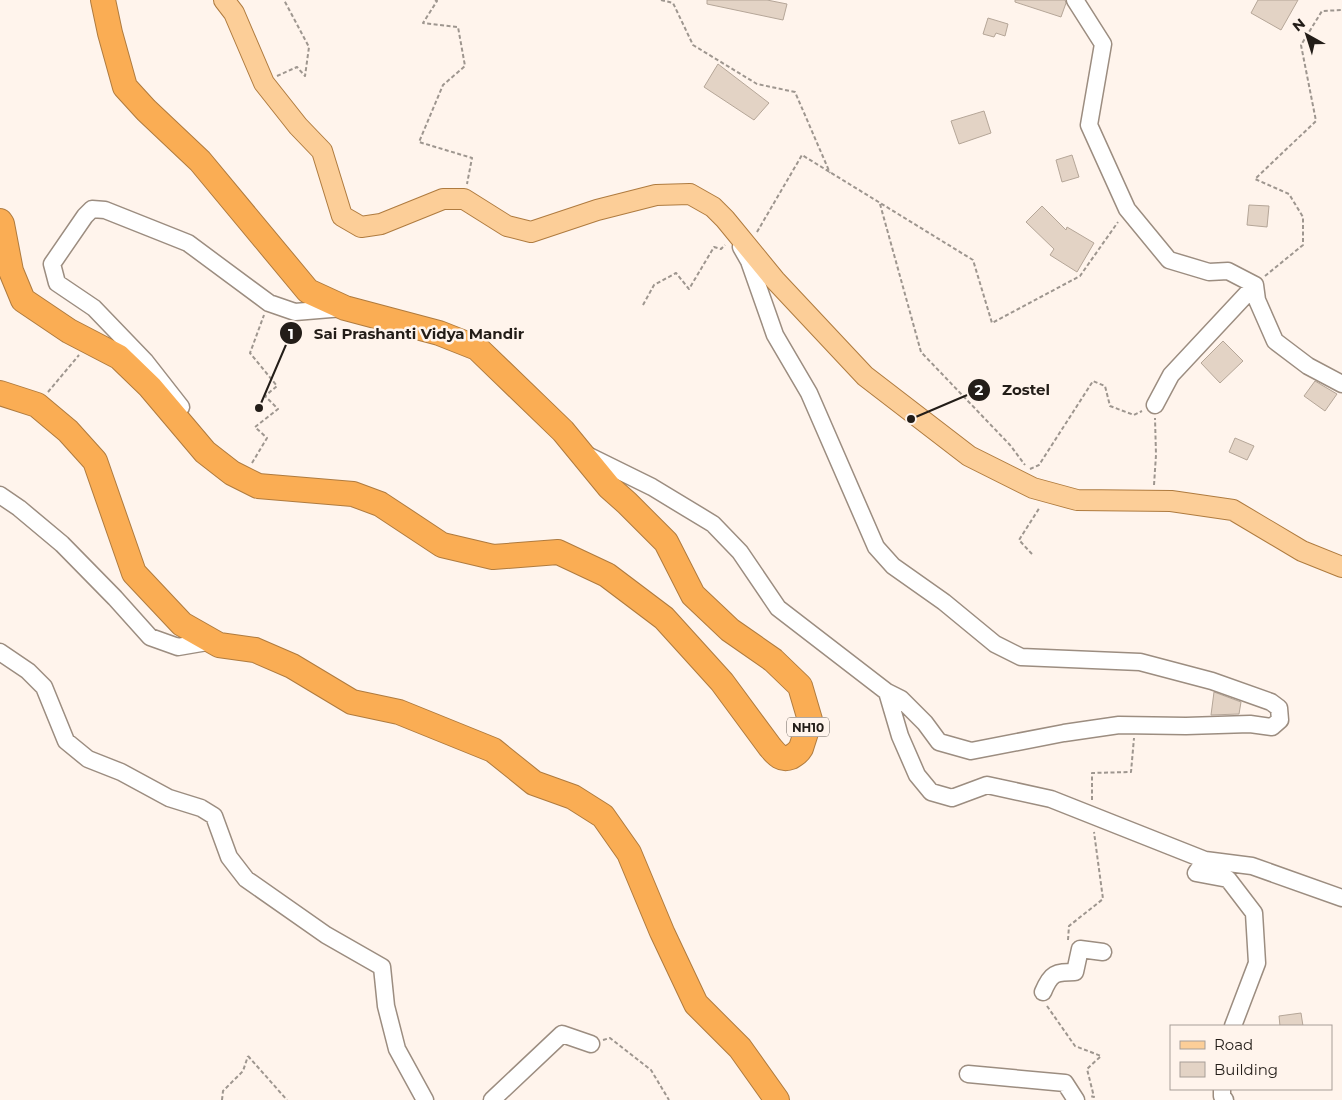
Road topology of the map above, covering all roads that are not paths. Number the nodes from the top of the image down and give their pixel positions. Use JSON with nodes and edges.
{"nodes":[{"id":1,"x":103,"y":0,"type":"edge"},
{"id":2,"x":224,"y":0,"type":"edge"},
{"id":3,"x":1074,"y":0,"type":"edge"},
{"id":4,"x":725,"y":219,"type":"junction"},
{"id":5,"x":0,"y":221,"type":"edge"},
{"id":6,"x":1255,"y":284,"type":"junction"},
{"id":7,"x":345,"y":308,"type":"junction"},
{"id":8,"x":1342,"y":384,"type":"edge"},
{"id":9,"x":0,"y":393,"type":"edge"},
{"id":10,"x":1155,"y":405,"type":"road end"},
{"id":11,"x":194,"y":439,"type":"junction"},
{"id":12,"x":580,"y":452,"type":"junction"},
{"id":13,"x":0,"y":496,"type":"edge"},
{"id":14,"x":1342,"y":566,"type":"edge"},
{"id":15,"x":213,"y":642,"type":"junction"},
{"id":16,"x":0,"y":652,"type":"edge"},
{"id":17,"x":887,"y":692,"type":"junction"},
{"id":18,"x":1205,"y":860,"type":"junction"},
{"id":19,"x":1342,"y":898,"type":"edge"},
{"id":20,"x":1103,"y":952,"type":"dead end"},
{"id":21,"x":1043,"y":992,"type":"road end"},
{"id":22,"x":1233,"y":1025,"type":"edge"},
{"id":23,"x":591,"y":1044,"type":"road end"},
{"id":24,"x":968,"y":1074,"type":"dead end"},
{"id":25,"x":1072,"y":1095,"type":"edge"},
{"id":26,"x":425,"y":1100,"type":"edge"},
{"id":27,"x":492,"y":1100,"type":"edge"},
{"id":28,"x":777,"y":1100,"type":"edge"}],
"edges":[{"from":1,"to":7,"type":"highway","number":"NH10"},
{"from":2,"to":4,"type":"main road"},
{"from":3,"to":6,"type":"street"},
{"from":4,"to":14,"type":"main road"},
{"from":4,"to":17,"type":"street"},
{"from":5,"to":11,"type":"highway","number":"NH10"},
{"from":6,"to":8,"type":"street"},
{"from":6,"to":10,"type":"street"},
{"from":7,"to":11,"type":"street"},
{"from":7,"to":12,"type":"highway","number":"NH10"},
{"from":9,"to":15,"type":"highway"},
{"from":11,"to":12,"type":"highway","number":"NH10"},
{"from":12,"to":17,"type":"street"},
{"from":13,"to":15,"type":"street"},
{"from":15,"to":28,"type":"highway"},
{"from":16,"to":26,"type":"street"},
{"from":17,"to":18,"type":"street"},
{"from":18,"to":19,"type":"street"},
{"from":18,"to":22,"type":"street"},
{"from":20,"to":21,"type":"street"},
{"from":23,"to":27,"type":"street"},
{"from":24,"to":25,"type":"street"}]}
